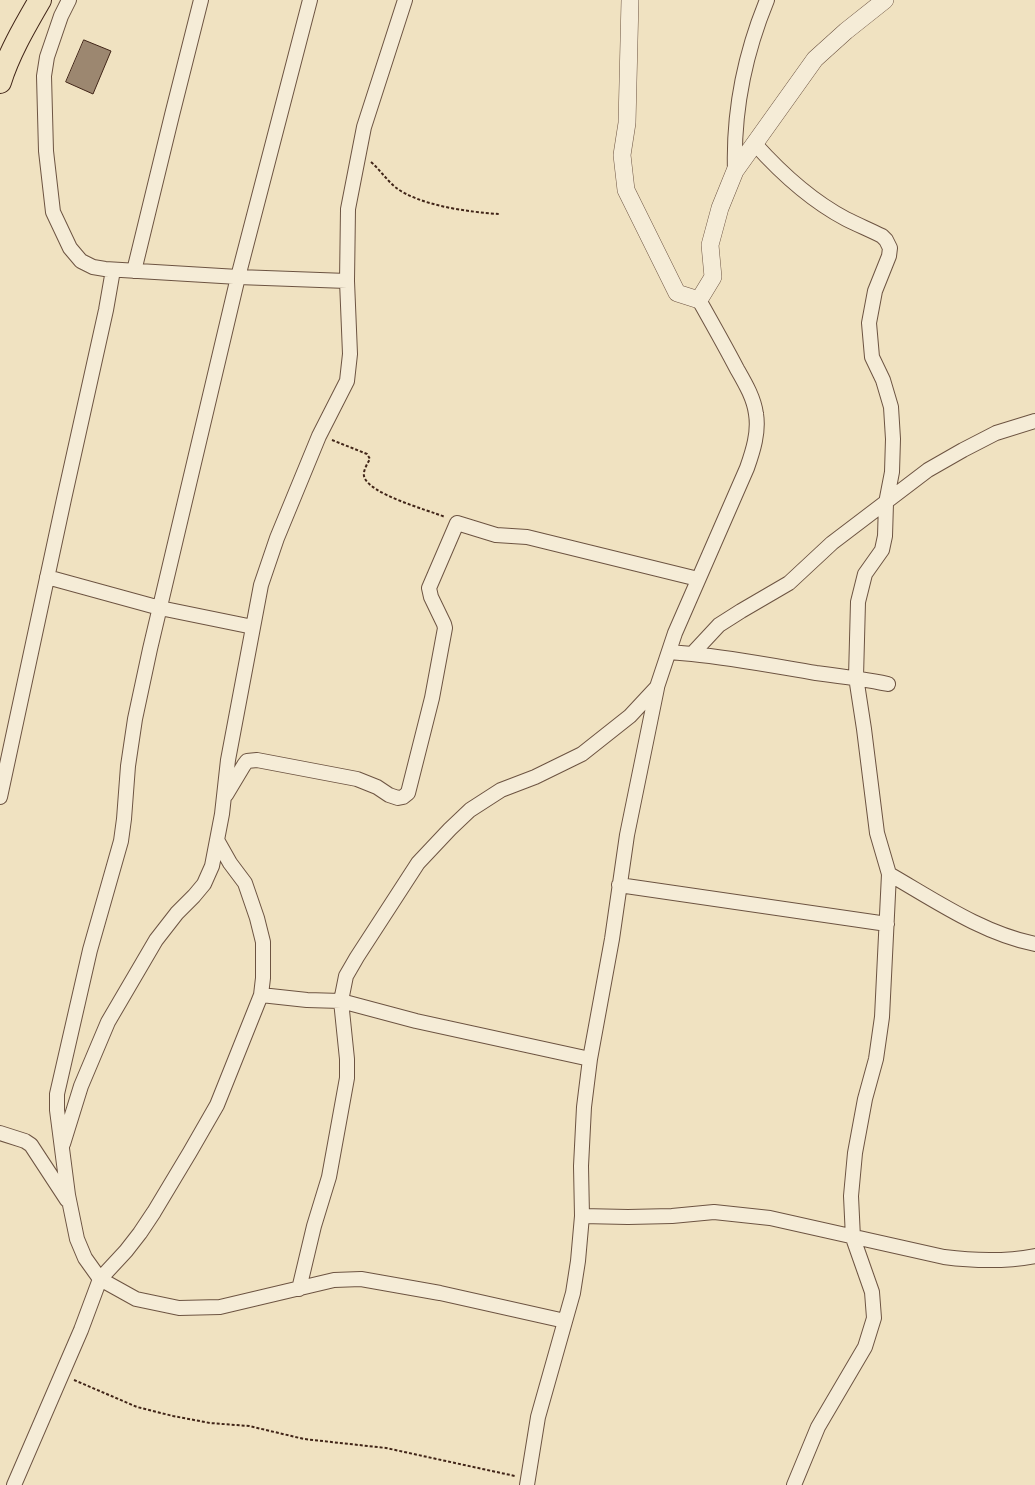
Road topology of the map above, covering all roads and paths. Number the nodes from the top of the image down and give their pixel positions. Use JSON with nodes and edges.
{"nodes":[{"id":1,"x":40,"y":0,"type":"edge"},
{"id":2,"x":69,"y":0,"type":"edge"},
{"id":3,"x":201,"y":0,"type":"edge"},
{"id":4,"x":310,"y":0,"type":"edge"},
{"id":5,"x":405,"y":0,"type":"edge"},
{"id":6,"x":630,"y":0,"type":"edge"},
{"id":7,"x":767,"y":0,"type":"edge"},
{"id":8,"x":885,"y":0,"type":"edge"},
{"id":9,"x":0,"y":82,"type":"edge"},
{"id":10,"x":755,"y":144,"type":"junction"},
{"id":11,"x":360,"y":152,"type":"junction"},
{"id":12,"x":735,"y":171,"type":"junction"},
{"id":13,"x":499,"y":214,"type":"dead end"},
{"id":14,"x":113,"y":270,"type":"junction"},
{"id":15,"x":134,"y":271,"type":"junction"},
{"id":16,"x":238,"y":277,"type":"junction"},
{"id":17,"x":347,"y":282,"type":"junction"},
{"id":18,"x":699,"y":300,"type":"junction"},
{"id":19,"x":1035,"y":421,"type":"edge"},
{"id":20,"x":319,"y":436,"type":"junction"},
{"id":21,"x":886,"y":503,"type":"junction"},
{"id":22,"x":457,"y":523,"type":"junction"},
{"id":23,"x":48,"y":577,"type":"junction"},
{"id":24,"x":698,"y":579,"type":"junction"},
{"id":25,"x":160,"y":608,"type":"junction"},
{"id":26,"x":253,"y":627,"type":"junction"},
{"id":27,"x":669,"y":652,"type":"junction"},
{"id":28,"x":692,"y":654,"type":"junction"},
{"id":29,"x":856,"y":678,"type":"junction"},
{"id":30,"x":888,"y":684,"type":"dead end"},
{"id":31,"x":657,"y":687,"type":"junction"},
{"id":32,"x":0,"y":797,"type":"edge"},
{"id":33,"x":223,"y":801,"type":"junction"},
{"id":34,"x":217,"y":840,"type":"junction"},
{"id":35,"x":889,"y":874,"type":"junction"},
{"id":36,"x":619,"y":885,"type":"junction"},
{"id":37,"x":887,"y":924,"type":"junction"},
{"id":38,"x":1035,"y":944,"type":"edge"},
{"id":39,"x":261,"y":995,"type":"junction"},
{"id":40,"x":341,"y":1001,"type":"junction"},
{"id":41,"x":590,"y":1059,"type":"junction"},
{"id":42,"x":0,"y":1133,"type":"edge"},
{"id":43,"x":62,"y":1148,"type":"junction"},
{"id":44,"x":70,"y":1205,"type":"junction"},
{"id":45,"x":582,"y":1216,"type":"junction"},
{"id":46,"x":853,"y":1238,"type":"junction"},
{"id":47,"x":1035,"y":1256,"type":"edge"},
{"id":48,"x":100,"y":1279,"type":"junction"},
{"id":49,"x":299,"y":1288,"type":"junction"},
{"id":50,"x":565,"y":1321,"type":"junction"},
{"id":51,"x":62,"y":1375,"type":"junction"},
{"id":52,"x":527,"y":1482,"type":"edge"},
{"id":53,"x":14,"y":1485,"type":"edge"},
{"id":54,"x":794,"y":1485,"type":"edge"}],
"edges":[{"from":1,"to":9,"type":"highway"},
{"from":2,"to":14,"type":"street"},
{"from":3,"to":15,"type":"street"},
{"from":4,"to":16,"type":"street"},
{"from":5,"to":11,"type":"street"},
{"from":6,"to":18,"type":"street"},
{"from":7,"to":12,"type":"street"},
{"from":8,"to":10,"type":"street"},
{"from":10,"to":12,"type":"street"},
{"from":10,"to":21,"type":"street"},
{"from":11,"to":13,"type":"path"},
{"from":11,"to":17,"type":"street"},
{"from":12,"to":18,"type":"street"},
{"from":14,"to":15,"type":"street"},
{"from":14,"to":23,"type":"street"},
{"from":15,"to":16,"type":"street"},
{"from":16,"to":17,"type":"street"},
{"from":16,"to":25,"type":"street"},
{"from":17,"to":20,"type":"street"},
{"from":18,"to":24,"type":"street"},
{"from":19,"to":21,"type":"street"},
{"from":20,"to":22,"type":"path"},
{"from":20,"to":26,"type":"street"},
{"from":21,"to":28,"type":"street"},
{"from":21,"to":29,"type":"street"},
{"from":22,"to":24,"type":"street"},
{"from":22,"to":33,"type":"street"},
{"from":23,"to":25,"type":"street"},
{"from":23,"to":32,"type":"street"},
{"from":24,"to":27,"type":"street"},
{"from":25,"to":26,"type":"street"},
{"from":25,"to":43,"type":"street"},
{"from":26,"to":33,"type":"street"},
{"from":27,"to":28,"type":"street"},
{"from":27,"to":31,"type":"street"},
{"from":28,"to":29,"type":"street"},
{"from":29,"to":30,"type":"street"},
{"from":29,"to":35,"type":"street"},
{"from":31,"to":36,"type":"street"},
{"from":31,"to":40,"type":"street"},
{"from":33,"to":34,"type":"street"},
{"from":34,"to":39,"type":"street"},
{"from":34,"to":43,"type":"street"},
{"from":35,"to":37,"type":"street"},
{"from":35,"to":38,"type":"street"},
{"from":36,"to":37,"type":"street"},
{"from":36,"to":41,"type":"street"},
{"from":37,"to":46,"type":"street"},
{"from":39,"to":40,"type":"street"},
{"from":39,"to":48,"type":"street"},
{"from":40,"to":41,"type":"street"},
{"from":40,"to":49,"type":"street"},
{"from":41,"to":45,"type":"street"},
{"from":42,"to":44,"type":"street"},
{"from":43,"to":44,"type":"street"},
{"from":44,"to":48,"type":"street"},
{"from":45,"to":46,"type":"street"},
{"from":45,"to":50,"type":"street"},
{"from":46,"to":47,"type":"street"},
{"from":46,"to":54,"type":"street"},
{"from":48,"to":49,"type":"street"},
{"from":48,"to":51,"type":"street"},
{"from":49,"to":50,"type":"street"},
{"from":50,"to":52,"type":"street"},
{"from":51,"to":52,"type":"path"},
{"from":51,"to":53,"type":"street"}]}
